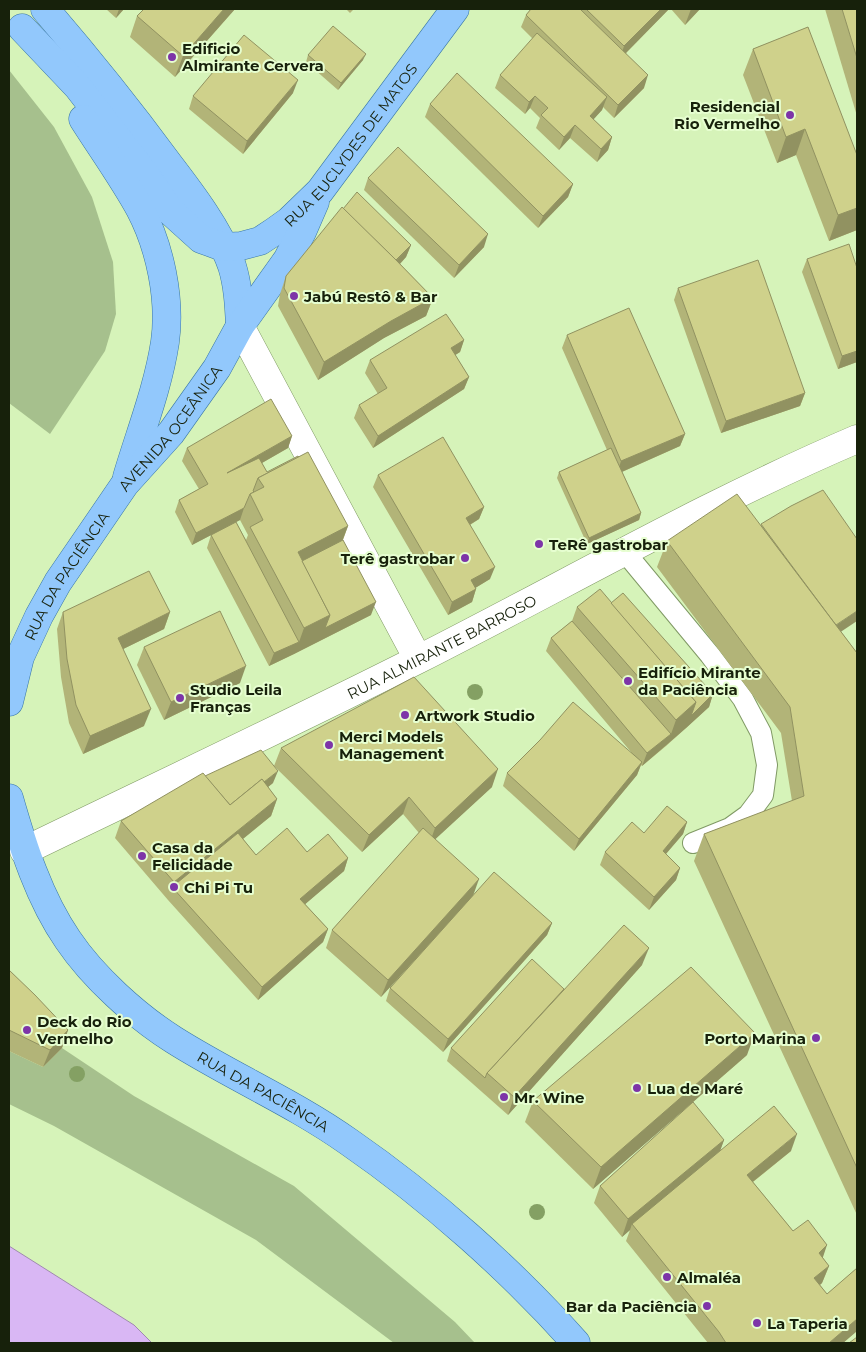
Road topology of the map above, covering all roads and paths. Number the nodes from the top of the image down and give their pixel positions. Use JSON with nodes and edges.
{"nodes":[{"id":1,"x":45,"y":9,"type":"edge"},
{"id":2,"x":455,"y":9,"type":"edge"},
{"id":3,"x":15,"y":20,"type":"edge"},
{"id":4,"x":320,"y":191,"type":"junction"},
{"id":5,"x":223,"y":247,"type":"junction"},
{"id":6,"x":240,"y":326,"type":"junction"},
{"id":7,"x":857,"y":439,"type":"edge"},
{"id":8,"x":125,"y":484,"type":"junction"},
{"id":9,"x":624,"y":551,"type":"junction"},
{"id":10,"x":418,"y":659,"type":"junction"},
{"id":11,"x":9,"y":702,"type":"edge"},
{"id":12,"x":9,"y":798,"type":"edge"},
{"id":13,"x":693,"y":842,"type":"dead end"},
{"id":14,"x":24,"y":851,"type":"junction"},
{"id":15,"x":576,"y":1343,"type":"edge"}],
"edges":[{"from":1,"to":5,"type":"main road"},
{"from":2,"to":4,"type":"main road","name":"RUA EUCLYDES DE MATOS"},
{"from":3,"to":5,"type":"main road"},
{"from":3,"to":8,"type":"main road","name":"AVENIDA OCEÂNICA"},
{"from":4,"to":5,"type":"main road","name":"RUA EUCLYDES DE MATOS"},
{"from":4,"to":6,"type":"main road","name":"AVENIDA OCEÂNICA"},
{"from":5,"to":6,"type":"main road"},
{"from":6,"to":8,"type":"main road","name":"AVENIDA OCEÂNICA"},
{"from":6,"to":10,"type":"street"},
{"from":7,"to":9,"type":"street","name":"RUA ALMIRANTE BARROSO"},
{"from":8,"to":11,"type":"main road","name":"RUA DA PACIÊNCIA"},
{"from":9,"to":10,"type":"street","name":"RUA ALMIRANTE BARROSO"},
{"from":9,"to":13,"type":"lane"},
{"from":10,"to":14,"type":"street","name":"RUA ALMIRANTE BARROSO"},
{"from":12,"to":14,"type":"main road","name":"RUA DA PACIÊNCIA"},
{"from":14,"to":15,"type":"main road","name":"RUA DA PACIÊNCIA"}]}
